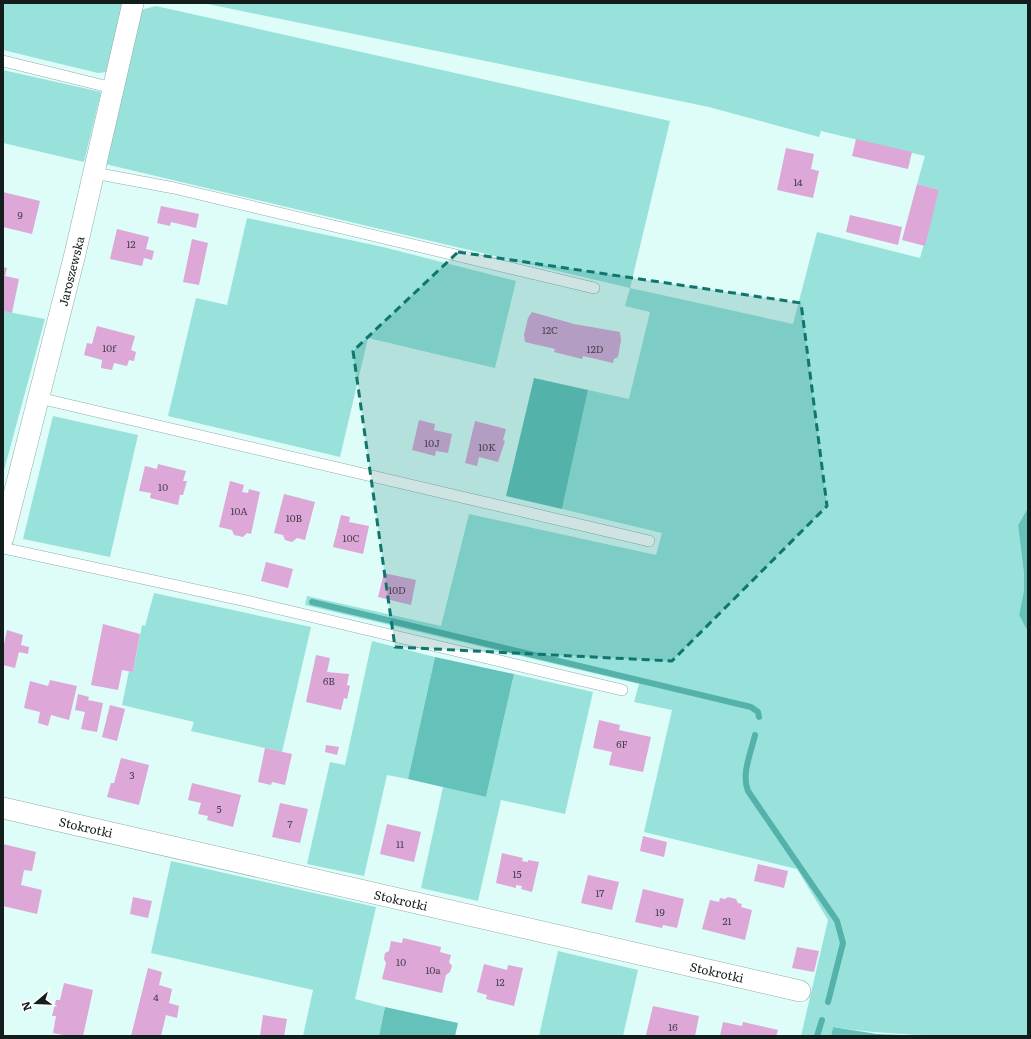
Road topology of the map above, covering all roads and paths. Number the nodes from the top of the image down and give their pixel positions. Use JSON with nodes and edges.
{"nodes":[{"id":1,"x":133,"y":3,"type":"edge"},
{"id":2,"x":3,"y":61,"type":"edge"},
{"id":3,"x":113,"y":88,"type":"junction"},
{"id":4,"x":94,"y":173,"type":"junction"},
{"id":5,"x":594,"y":288,"type":"dead end"},
{"id":6,"x":39,"y":398,"type":"junction"},
{"id":7,"x":3,"y":538,"type":"edge"},
{"id":8,"x":649,"y":541,"type":"dead end"},
{"id":9,"x":3,"y":548,"type":"edge"},
{"id":10,"x":622,"y":690,"type":"dead end"},
{"id":11,"x":3,"y":808,"type":"edge"},
{"id":12,"x":800,"y":991,"type":"dead end"}],
"edges":[{"from":1,"to":3,"type":"street","name":"Jaroszewska"},
{"from":2,"to":3,"type":"lane"},
{"from":3,"to":4,"type":"street","name":"Jaroszewska"},
{"from":4,"to":5,"type":"lane"},
{"from":4,"to":6,"type":"street","name":"Jaroszewska"},
{"from":6,"to":7,"type":"street","name":"Jaroszewska"},
{"from":6,"to":8,"type":"lane"},
{"from":9,"to":10,"type":"lane"},
{"from":11,"to":12,"type":"street","name":"Stokrotki"}]}
